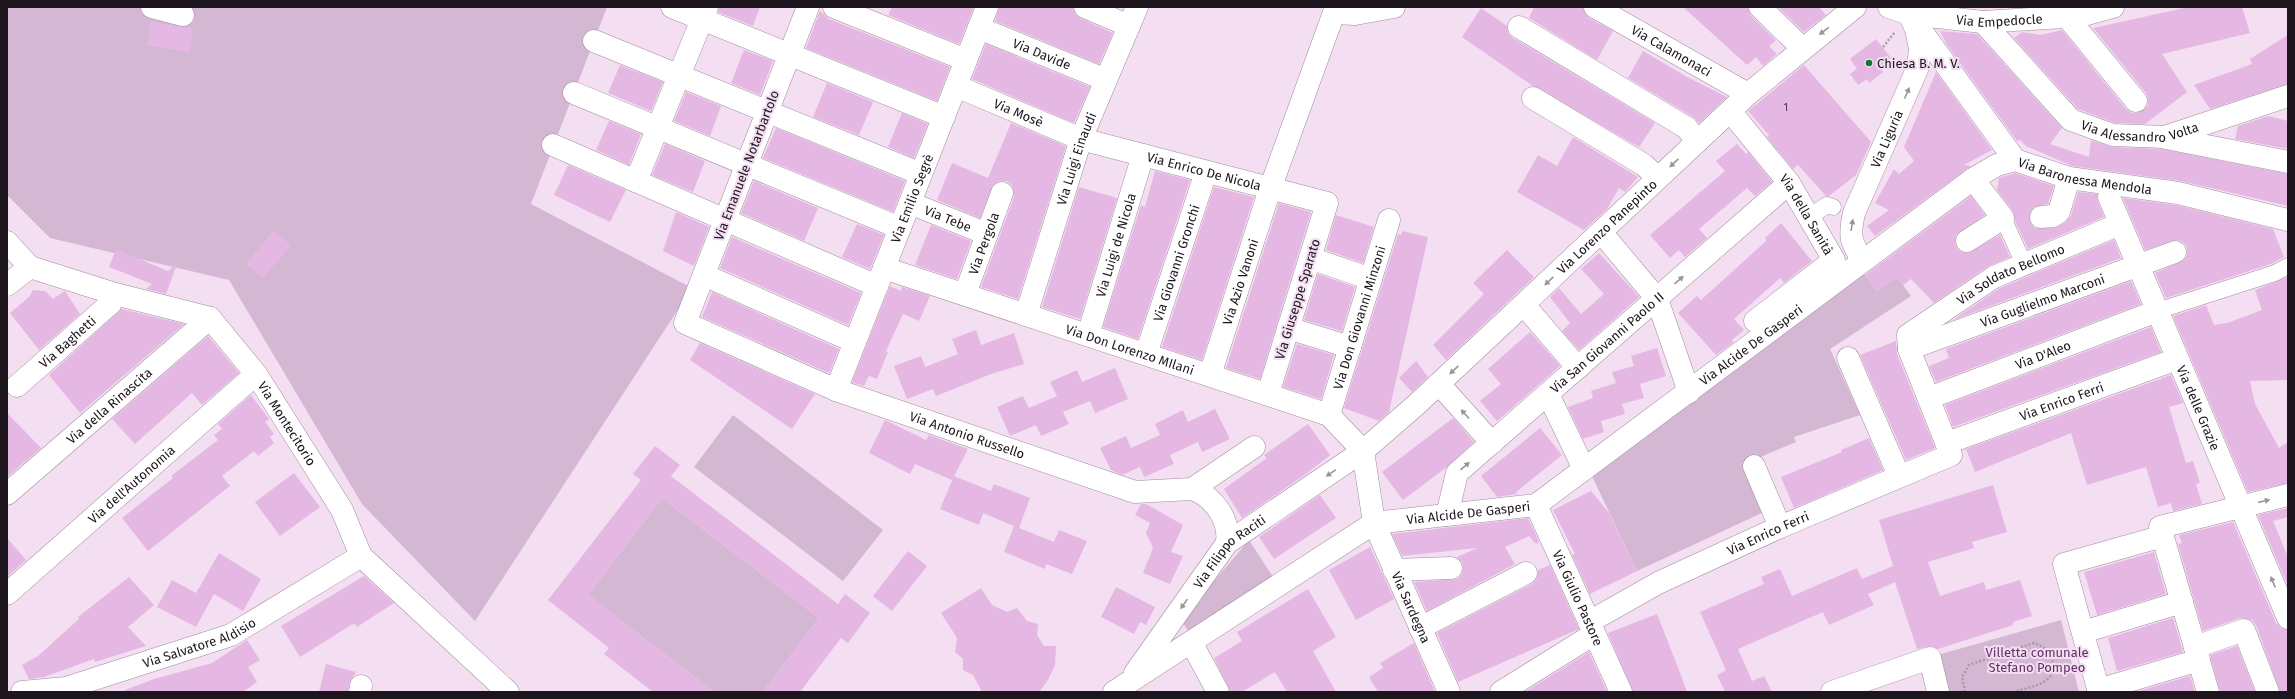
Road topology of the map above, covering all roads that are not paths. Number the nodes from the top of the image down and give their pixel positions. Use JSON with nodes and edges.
{"nodes":[{"id":1,"x":152,"y":7,"type":"edge"},
{"id":2,"x":672,"y":7,"type":"edge"},
{"id":3,"x":808,"y":7,"type":"edge"},
{"id":4,"x":834,"y":7,"type":"edge"},
{"id":5,"x":987,"y":7,"type":"edge"},
{"id":6,"x":1085,"y":7,"type":"edge"},
{"id":7,"x":1394,"y":7,"type":"edge"},
{"id":8,"x":1595,"y":7,"type":"edge"},
{"id":9,"x":1760,"y":7,"type":"edge"},
{"id":10,"x":1855,"y":7,"type":"edge"},
{"id":11,"x":1889,"y":7,"type":"edge"},
{"id":12,"x":2112,"y":7,"type":"edge"},
{"id":13,"x":1902,"y":9,"type":"edge"},
{"id":14,"x":1335,"y":10,"type":"edge"},
{"id":15,"x":704,"y":13,"type":"edge"},
{"id":16,"x":183,"y":15,"type":"dead end"},
{"id":17,"x":1133,"y":16,"type":"edge"},
{"id":18,"x":2068,"y":18,"type":"junction"},
{"id":19,"x":1983,"y":22,"type":"junction"},
{"id":20,"x":1519,"y":27,"type":"dead end"},
{"id":21,"x":979,"y":28,"type":"junction"},
{"id":22,"x":594,"y":41,"type":"dead end"},
{"id":23,"x":1802,"y":48,"type":"junction"},
{"id":24,"x":789,"y":55,"type":"junction"},
{"id":25,"x":966,"y":60,"type":"junction"},
{"id":26,"x":679,"y":76,"type":"junction"},
{"id":27,"x":1106,"y":80,"type":"junction"},
{"id":28,"x":956,"y":86,"type":"junction"},
{"id":29,"x":574,"y":93,"type":"dead end"},
{"id":30,"x":1748,"y":94,"type":"junction"},
{"id":31,"x":1533,"y":98,"type":"dead end"},
{"id":32,"x":2136,"y":101,"type":"dead end"},
{"id":33,"x":2284,"y":101,"type":"edge"},
{"id":34,"x":767,"y":111,"type":"junction"},
{"id":35,"x":1730,"y":111,"type":"junction"},
{"id":36,"x":944,"y":117,"type":"junction"},
{"id":37,"x":658,"y":129,"type":"junction"},
{"id":38,"x":2165,"y":137,"type":"junction"},
{"id":39,"x":1081,"y":139,"type":"junction"},
{"id":40,"x":1697,"y":142,"type":"junction"},
{"id":41,"x":553,"y":145,"type":"dead end"},
{"id":42,"x":1143,"y":156,"type":"junction"},
{"id":43,"x":2015,"y":160,"type":"junction"},
{"id":44,"x":2288,"y":162,"type":"edge"},
{"id":45,"x":746,"y":165,"type":"junction"},
{"id":46,"x":1206,"y":172,"type":"junction"},
{"id":47,"x":921,"y":174,"type":"junction"},
{"id":48,"x":1658,"y":178,"type":"junction"},
{"id":49,"x":2069,"y":178,"type":"junction"},
{"id":50,"x":1973,"y":179,"type":"junction"},
{"id":51,"x":636,"y":181,"type":"junction"},
{"id":52,"x":1789,"y":183,"type":"junction"},
{"id":53,"x":1270,"y":188,"type":"junction"},
{"id":54,"x":1002,"y":193,"type":"dead end"},
{"id":55,"x":2109,"y":197,"type":"dead end"},
{"id":56,"x":910,"y":203,"type":"junction"},
{"id":57,"x":1327,"y":203,"type":"joint"},
{"id":58,"x":1833,"y":207,"type":"dead end"},
{"id":59,"x":1809,"y":217,"type":"junction"},
{"id":60,"x":2041,"y":217,"type":"dead end"},
{"id":61,"x":2003,"y":218,"type":"junction"},
{"id":62,"x":725,"y":220,"type":"junction"},
{"id":63,"x":1389,"y":220,"type":"dead end"},
{"id":64,"x":2288,"y":220,"type":"edge"},
{"id":65,"x":2120,"y":224,"type":"junction"},
{"id":66,"x":900,"y":228,"type":"junction"},
{"id":67,"x":1601,"y":232,"type":"junction"},
{"id":68,"x":987,"y":234,"type":"junction"},
{"id":69,"x":1967,"y":241,"type":"dead end"},
{"id":70,"x":7,"y":242,"type":"edge"},
{"id":71,"x":2175,"y":252,"type":"dead end"},
{"id":72,"x":1310,"y":258,"type":"junction"},
{"id":73,"x":1863,"y":261,"type":"junction"},
{"id":74,"x":2024,"y":264,"type":"junction"},
{"id":75,"x":2138,"y":266,"type":"junction"},
{"id":76,"x":2288,"y":266,"type":"edge"},
{"id":77,"x":30,"y":267,"type":"junction"},
{"id":78,"x":704,"y":275,"type":"junction"},
{"id":79,"x":880,"y":277,"type":"junction"},
{"id":80,"x":1371,"y":279,"type":"junction"},
{"id":81,"x":7,"y":286,"type":"edge"},
{"id":82,"x":115,"y":294,"type":"junction"},
{"id":83,"x":965,"y":294,"type":"junction"},
{"id":84,"x":1657,"y":299,"type":"junction"},
{"id":85,"x":1524,"y":305,"type":"junction"},
{"id":86,"x":2157,"y":311,"type":"junction"},
{"id":87,"x":1026,"y":314,"type":"junction"},
{"id":88,"x":210,"y":318,"type":"junction"},
{"id":89,"x":1755,"y":321,"type":"dead end"},
{"id":90,"x":685,"y":323,"type":"joint"},
{"id":91,"x":1288,"y":328,"type":"junction"},
{"id":92,"x":1088,"y":335,"type":"junction"},
{"id":93,"x":854,"y":342,"type":"junction"},
{"id":94,"x":1909,"y":342,"type":"junction"},
{"id":95,"x":1350,"y":347,"type":"junction"},
{"id":96,"x":1146,"y":354,"type":"junction"},
{"id":97,"x":1848,"y":358,"type":"dead end"},
{"id":98,"x":2177,"y":359,"type":"junction"},
{"id":99,"x":1578,"y":368,"type":"junction"},
{"id":100,"x":256,"y":374,"type":"junction"},
{"id":101,"x":1210,"y":375,"type":"junction"},
{"id":102,"x":1439,"y":384,"type":"junction"},
{"id":103,"x":17,"y":386,"type":"dead end"},
{"id":104,"x":836,"y":390,"type":"junction"},
{"id":105,"x":1689,"y":392,"type":"junction"},
{"id":106,"x":1268,"y":394,"type":"junction"},
{"id":107,"x":1548,"y":394,"type":"junction"},
{"id":108,"x":1929,"y":398,"type":"junction"},
{"id":109,"x":1329,"y":414,"type":"junction"},
{"id":110,"x":1492,"y":443,"type":"junction"},
{"id":111,"x":1254,"y":447,"type":"dead end"},
{"id":112,"x":1949,"y":449,"type":"junction"},
{"id":113,"x":1363,"y":451,"type":"junction"},
{"id":114,"x":1754,"y":466,"type":"dead end"},
{"id":115,"x":1584,"y":469,"type":"junction"},
{"id":116,"x":1899,"y":476,"type":"junction"},
{"id":117,"x":1192,"y":489,"type":"junction"},
{"id":118,"x":7,"y":494,"type":"edge"},
{"id":119,"x":2288,"y":495,"type":"edge"},
{"id":120,"x":1536,"y":504,"type":"junction"},
{"id":121,"x":2240,"y":507,"type":"junction"},
{"id":122,"x":1447,"y":515,"type":"junction"},
{"id":123,"x":1374,"y":523,"type":"junction"},
{"id":124,"x":1780,"y":526,"type":"junction"},
{"id":125,"x":2163,"y":536,"type":"junction"},
{"id":126,"x":1227,"y":543,"type":"junction"},
{"id":127,"x":361,"y":556,"type":"junction"},
{"id":128,"x":1451,"y":568,"type":"dead end"},
{"id":129,"x":1394,"y":570,"type":"junction"},
{"id":130,"x":1526,"y":573,"type":"dead end"},
{"id":131,"x":7,"y":594,"type":"edge"},
{"id":132,"x":2182,"y":602,"type":"junction"},
{"id":133,"x":2288,"y":617,"type":"edge"},
{"id":134,"x":1420,"y":628,"type":"junction"},
{"id":135,"x":1592,"y":628,"type":"junction"},
{"id":136,"x":2083,"y":632,"type":"junction"},
{"id":137,"x":1191,"y":642,"type":"junction"},
{"id":138,"x":2197,"y":653,"type":"junction"},
{"id":139,"x":1866,"y":686,"type":"edge"},
{"id":140,"x":1121,"y":688,"type":"edge"},
{"id":141,"x":2098,"y":691,"type":"edge"},
{"id":142,"x":22,"y":692,"type":"edge"},
{"id":143,"x":508,"y":692,"type":"edge"},
{"id":144,"x":1218,"y":692,"type":"edge"},
{"id":145,"x":1448,"y":692,"type":"edge"},
{"id":146,"x":1501,"y":692,"type":"edge"},
{"id":147,"x":1621,"y":692,"type":"edge"},
{"id":148,"x":1832,"y":692,"type":"edge"},
{"id":149,"x":1938,"y":692,"type":"edge"},
{"id":150,"x":2208,"y":692,"type":"edge"},
{"id":151,"x":2268,"y":692,"type":"edge"}],
"edges":[{"from":1,"to":16,"type":"street"},
{"from":2,"to":15,"type":"street"},
{"from":3,"to":24,"type":"street","name":"Via Emanuele Notarbartolo"},
{"from":4,"to":25,"type":"street"},
{"from":5,"to":21,"type":"street","name":"Via Emilio Segrè"},
{"from":6,"to":17,"type":"street"},
{"from":7,"to":14,"type":"street"},
{"from":8,"to":30,"type":"street","name":"Via Calamonaci"},
{"from":9,"to":23,"type":"street"},
{"from":10,"to":23,"type":"street","name":"Via Lorenzo Panepinto","one_way":true},
{"from":11,"to":13,"type":"street"},
{"from":12,"to":18,"type":"street","name":"Via Empedocle"},
{"from":13,"to":19,"type":"street","name":"Via Empedocle"},
{"from":13,"to":43,"type":"street"},
{"from":73,"to":13,"type":"street","name":"Via Liguria","one_way":true},
{"from":14,"to":53,"type":"street","name":"Via Azio Vanoni"},
{"from":15,"to":24,"type":"street"},
{"from":15,"to":26,"type":"street"},
{"from":17,"to":27,"type":"street","name":"Via Luigi Einaudi"},
{"from":18,"to":19,"type":"street","name":"Via Empedocle"},
{"from":18,"to":32,"type":"street"},
{"from":19,"to":38,"type":"street","name":"Via Alessandro Volta"},
{"from":20,"to":40,"type":"street"},
{"from":21,"to":25,"type":"street","name":"Via Emilio Segrè"},
{"from":21,"to":27,"type":"street","name":"Via Davide"},
{"from":22,"to":26,"type":"street"},
{"from":23,"to":30,"type":"street","name":"Via Lorenzo Panepinto"},
{"from":24,"to":34,"type":"street","name":"Via Emanuele Notarbartolo"},
{"from":24,"to":36,"type":"street"},
{"from":25,"to":28,"type":"street","name":"Via Emilio Segrè"},
{"from":26,"to":34,"type":"street"},
{"from":26,"to":37,"type":"street"},
{"from":27,"to":39,"type":"street","name":"Via Luigi Einaudi"},
{"from":28,"to":36,"type":"street","name":"Via Emilio Segrè"},
{"from":28,"to":39,"type":"street","name":"Via Mosè"},
{"from":29,"to":37,"type":"street"},
{"from":30,"to":35,"type":"street","name":"Via Lorenzo Panepinto"},
{"from":31,"to":48,"type":"street"},
{"from":33,"to":38,"type":"street","name":"Via Alessandro Volta"},
{"from":34,"to":45,"type":"street","name":"Via Emanuele Notarbartolo"},
{"from":34,"to":47,"type":"street"},
{"from":35,"to":40,"type":"street","name":"Via Lorenzo Panepinto"},
{"from":35,"to":52,"type":"street","name":"Via della Sanità"},
{"from":36,"to":47,"type":"street","name":"Via Emilio Segrè"},
{"from":37,"to":45,"type":"street"},
{"from":37,"to":51,"type":"street"},
{"from":38,"to":44,"type":"street"},
{"from":39,"to":42,"type":"street","name":"Via Enrico De Nicola"},
{"from":39,"to":87,"type":"street","name":"Via Luigi Einaudi"},
{"from":40,"to":48,"type":"street","name":"Via Lorenzo Panepinto","one_way":true},
{"from":41,"to":51,"type":"street","name":"Via Don Lorenzo MIlani"},
{"from":42,"to":46,"type":"street","name":"Via Enrico De Nicola"},
{"from":42,"to":92,"type":"street","name":"Via Luigi de Nicola"},
{"from":43,"to":49,"type":"street","name":"Via Baronessa Mendola"},
{"from":43,"to":50,"type":"street","name":"Via Baronessa Mendola"},
{"from":45,"to":62,"type":"street","name":"Via Emanuele Notarbartolo"},
{"from":45,"to":66,"type":"street"},
{"from":46,"to":53,"type":"street","name":"Via Enrico De Nicola"},
{"from":46,"to":96,"type":"street","name":"Via Giovanni Gronchi"},
{"from":47,"to":56,"type":"street","name":"Via Emilio Segrè"},
{"from":48,"to":67,"type":"street","name":"Via Lorenzo Panepinto"},
{"from":49,"to":60,"type":"street"},
{"from":49,"to":64,"type":"street","name":"Via Baronessa Mendola"},
{"from":50,"to":61,"type":"street"},
{"from":50,"to":73,"type":"street","name":"Via Baronessa Mendola"},
{"from":51,"to":62,"type":"street","name":"Via Don Lorenzo MIlani"},
{"from":52,"to":59,"type":"street","name":"Via della Sanità"},
{"from":84,"to":52,"type":"street","name":"Via San Giovanni Paolo II","one_way":true},
{"from":53,"to":57,"type":"street","name":"Via Enrico De Nicola"},
{"from":53,"to":101,"type":"street","name":"Via Azio Vanoni"},
{"from":54,"to":68,"type":"street","name":"Via Pergola"},
{"from":55,"to":65,"type":"street","name":"Via delle Grazie"},
{"from":56,"to":66,"type":"street","name":"Via Emilio Segrè"},
{"from":56,"to":68,"type":"street","name":"Via Tebe"},
{"from":57,"to":72,"type":"street","name":"Via Giuseppe Sparato"},
{"from":58,"to":59,"type":"street"},
{"from":59,"to":89,"type":"street","name":"Via della Sanità"},
{"from":61,"to":69,"type":"street"},
{"from":61,"to":74,"type":"street"},
{"from":62,"to":78,"type":"street","name":"Via Emanuele Notarbartolo"},
{"from":62,"to":79,"type":"street","name":"Via Don Lorenzo MIlani"},
{"from":63,"to":80,"type":"street","name":"Via Don Giovanni Minzoni"},
{"from":65,"to":74,"type":"street","name":"Via Soldato Bellomo"},
{"from":65,"to":75,"type":"street","name":"Via delle Grazie"},
{"from":66,"to":79,"type":"street","name":"Via Emilio Segrè"},
{"from":67,"to":84,"type":"street"},
{"from":67,"to":85,"type":"street","name":"Via Lorenzo Panepinto","one_way":true},
{"from":68,"to":83,"type":"street","name":"Via Pergola"},
{"from":70,"to":77,"type":"street"},
{"from":71,"to":75,"type":"street","name":"Via Guglielmo Marconi"},
{"from":72,"to":80,"type":"street"},
{"from":72,"to":91,"type":"street","name":"Via Giuseppe Sparato"},
{"from":73,"to":105,"type":"street","name":"Via Alcide De Gasperi"},
{"from":74,"to":94,"type":"street","name":"Via Soldato Bellomo"},
{"from":75,"to":86,"type":"street","name":"Via delle Grazie"},
{"from":75,"to":94,"type":"street","name":"Via Guglielmo Marconi"},
{"from":76,"to":86,"type":"street"},
{"from":77,"to":81,"type":"street"},
{"from":77,"to":82,"type":"street"},
{"from":78,"to":90,"type":"street","name":"Via Emanuele Notarbartolo"},
{"from":78,"to":93,"type":"street"},
{"from":79,"to":83,"type":"street","name":"Via Don Lorenzo MIlani"},
{"from":79,"to":93,"type":"street","name":"Via Emilio Segrè"},
{"from":80,"to":95,"type":"street","name":"Via Don Giovanni Minzoni"},
{"from":82,"to":88,"type":"street"},
{"from":82,"to":103,"type":"street","name":"Via Baghetti"},
{"from":83,"to":87,"type":"street","name":"Via Don Lorenzo MIlani"},
{"from":84,"to":99,"type":"street","name":"Via San Giovanni Paolo II"},
{"from":84,"to":105,"type":"street"},
{"from":85,"to":99,"type":"street"},
{"from":85,"to":102,"type":"street","name":"Via Lorenzo Panepinto","one_way":true},
{"from":86,"to":98,"type":"street","name":"Via delle Grazie"},
{"from":86,"to":108,"type":"street","name":"Via D'Aleo"},
{"from":87,"to":92,"type":"street","name":"Via Don Lorenzo MIlani"},
{"from":88,"to":100,"type":"street","name":"Via Montecitorio"},
{"from":88,"to":118,"type":"street","name":"Via della Rinascita"},
{"from":90,"to":104,"type":"street","name":"Via Antonio Russello"},
{"from":91,"to":95,"type":"street"},
{"from":91,"to":106,"type":"street","name":"Via Giuseppe Sparato"},
{"from":92,"to":96,"type":"street","name":"Via Don Lorenzo MIlani"},
{"from":93,"to":104,"type":"street","name":"Via Emilio Segrè"},
{"from":94,"to":108,"type":"street"},
{"from":95,"to":109,"type":"street","name":"Via Don Giovanni Minzoni"},
{"from":96,"to":101,"type":"street","name":"Via Don Lorenzo MIlani"},
{"from":97,"to":116,"type":"street"},
{"from":98,"to":112,"type":"street","name":"Via Enrico Ferri"},
{"from":98,"to":121,"type":"street","name":"Via delle Grazie"},
{"from":99,"to":107,"type":"street","name":"Via San Giovanni Paolo II"},
{"from":100,"to":127,"type":"street","name":"Via Montecitorio"},
{"from":100,"to":131,"type":"street","name":"Via dell'Autonomia"},
{"from":101,"to":106,"type":"street","name":"Via Don Lorenzo MIlani"},
{"from":110,"to":102,"type":"street","one_way":true},
{"from":102,"to":113,"type":"street","name":"Via Lorenzo Panepinto"},
{"from":104,"to":117,"type":"street","name":"Via Antonio Russello"},
{"from":105,"to":115,"type":"street","name":"Via Alcide De Gasperi"},
{"from":106,"to":109,"type":"street","name":"Via Don Lorenzo MIlani"},
{"from":107,"to":110,"type":"street","name":"Via San Giovanni Paolo II"},
{"from":107,"to":115,"type":"street"},
{"from":108,"to":112,"type":"street"},
{"from":109,"to":113,"type":"street","name":"Via Don Lorenzo MIlani"},
{"from":122,"to":110,"type":"street","name":"Via San Giovanni Paolo II","one_way":true},
{"from":111,"to":117,"type":"street"},
{"from":112,"to":116,"type":"street","name":"Via Enrico Ferri"},
{"from":113,"to":123,"type":"street","name":"Via Sardegna"},
{"from":113,"to":126,"type":"street","name":"Via Filippo Raciti","one_way":true},
{"from":114,"to":124,"type":"street"},
{"from":115,"to":120,"type":"street","name":"Via Alcide De Gasperi"},
{"from":116,"to":124,"type":"street","name":"Via Enrico Ferri"},
{"from":117,"to":126,"type":"street"},
{"from":121,"to":119,"type":"street","one_way":true},
{"from":120,"to":122,"type":"street","name":"Via Alcide De Gasperi"},
{"from":120,"to":135,"type":"street","name":"Via Giulio Pastore"},
{"from":121,"to":125,"type":"street"},
{"from":133,"to":121,"type":"street","name":"Via delle Grazie","one_way":true},
{"from":122,"to":123,"type":"street","name":"Via Alcide De Gasperi"},
{"from":123,"to":129,"type":"street","name":"Via Sardegna"},
{"from":123,"to":137,"type":"street","name":"Via Alcide De Gasperi"},
{"from":124,"to":135,"type":"street","name":"Via Enrico Ferri"},
{"from":125,"to":132,"type":"street"},
{"from":125,"to":136,"type":"street"},
{"from":126,"to":140,"type":"street","name":"Via Filippo Raciti","one_way":true},
{"from":127,"to":142,"type":"street","name":"Via Salvatore Aldisio"},
{"from":127,"to":143,"type":"street","name":"Via Montecitorio"},
{"from":128,"to":129,"type":"street"},
{"from":129,"to":134,"type":"street","name":"Via Sardegna"},
{"from":130,"to":134,"type":"street"},
{"from":132,"to":136,"type":"street"},
{"from":132,"to":138,"type":"street"},
{"from":134,"to":145,"type":"street","name":"Via Sardegna"},
{"from":135,"to":146,"type":"street","name":"Via Enrico Ferri"},
{"from":135,"to":147,"type":"street","name":"Via Giulio Pastore"},
{"from":136,"to":141,"type":"street"},
{"from":137,"to":140,"type":"street","name":"Via Alcide De Gasperi"},
{"from":137,"to":144,"type":"street"},
{"from":138,"to":141,"type":"street"},
{"from":138,"to":150,"type":"street"},
{"from":138,"to":151,"type":"street"},
{"from":139,"to":148,"type":"street"},
{"from":139,"to":149,"type":"street"}]}
